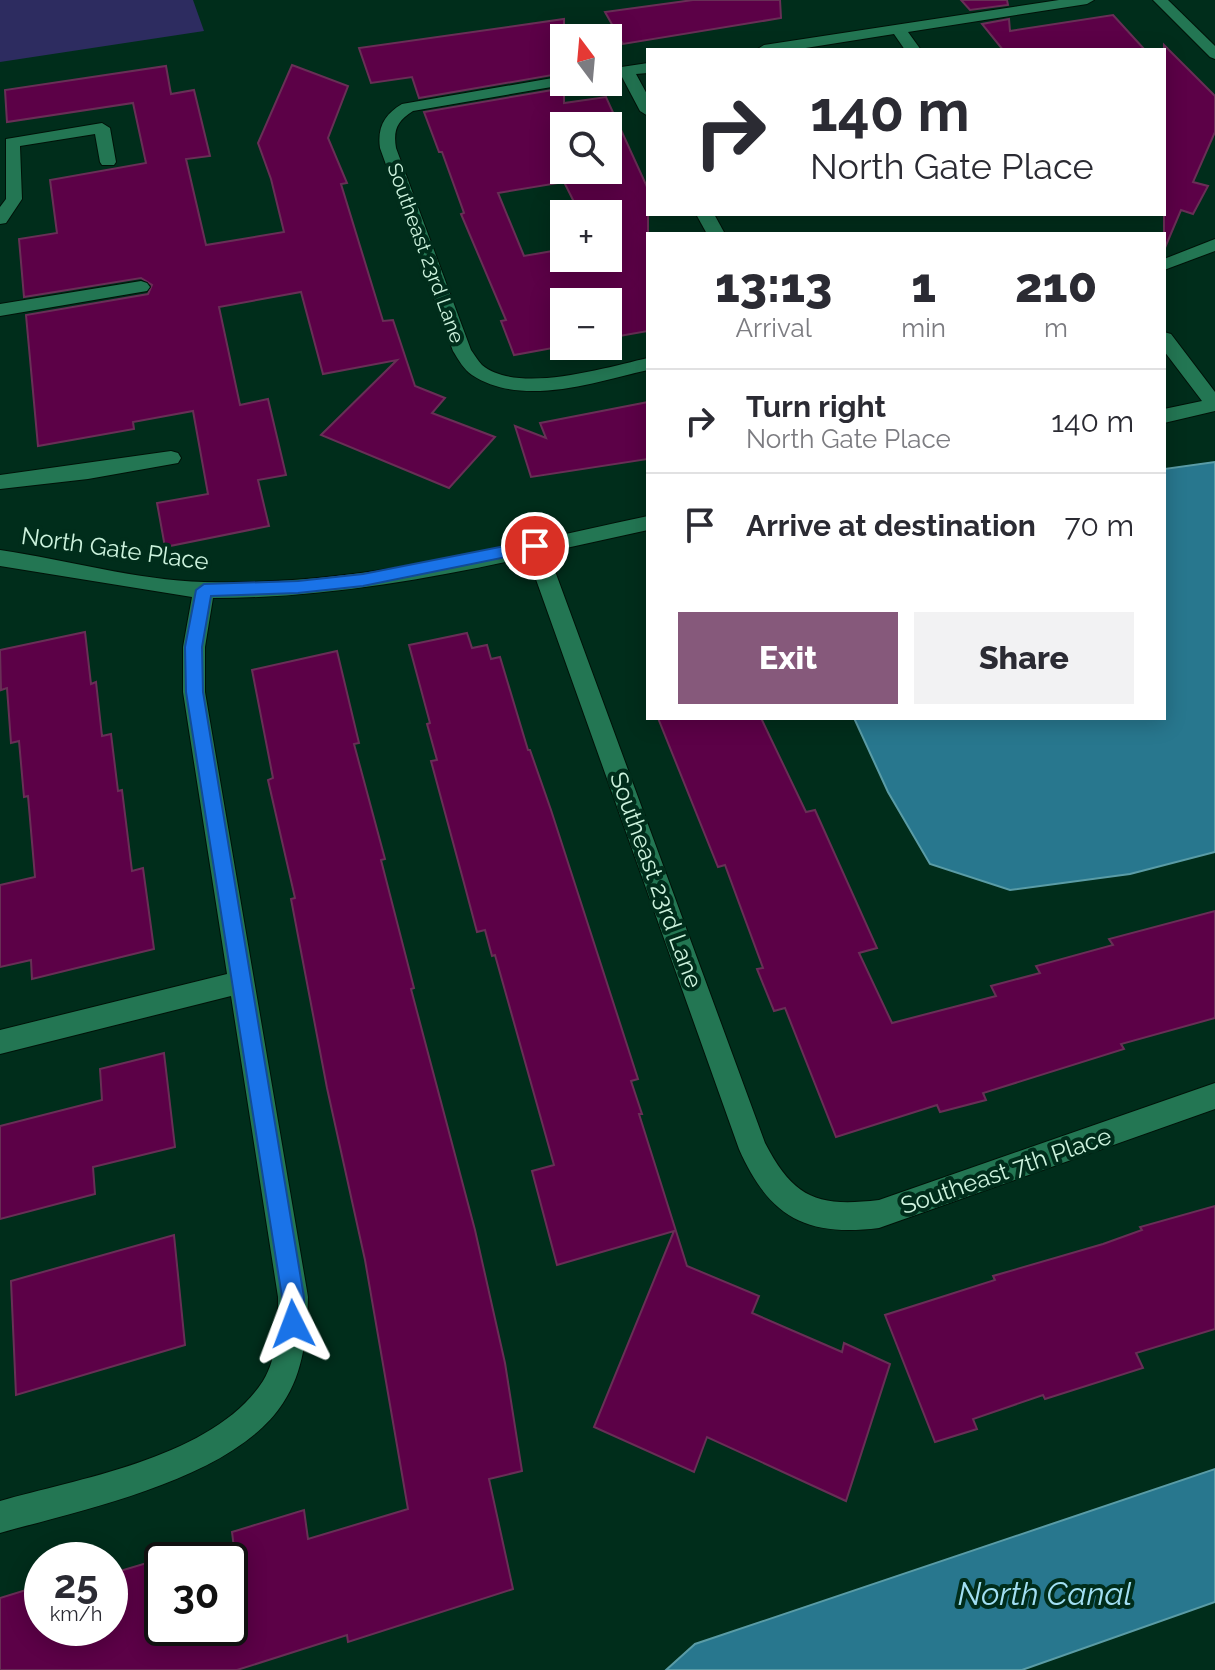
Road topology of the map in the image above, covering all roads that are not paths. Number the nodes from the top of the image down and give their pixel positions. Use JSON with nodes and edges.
{"nodes":[{"id":1,"x":1087,"y":0,"type":"edge"},
{"id":2,"x":1160,"y":0,"type":"edge"},
{"id":3,"x":898,"y":29,"type":"junction"},
{"id":4,"x":777,"y":48,"type":"edge"},
{"id":5,"x":912,"y":48,"type":"edge"},
{"id":6,"x":1215,"y":54,"type":"edge"},
{"id":7,"x":646,"y":68,"type":"edge"},
{"id":8,"x":627,"y":71,"type":"junction"},
{"id":9,"x":622,"y":72,"type":"edge"},
{"id":10,"x":550,"y":83,"type":"edge"},
{"id":11,"x":646,"y":107,"type":"edge"},
{"id":12,"x":108,"y":162,"type":"dead end"},
{"id":13,"x":0,"y":219,"type":"edge"},
{"id":14,"x":1215,"y":244,"type":"edge"},
{"id":15,"x":1166,"y":264,"type":"edge"},
{"id":16,"x":141,"y":287,"type":"dead end"},
{"id":17,"x":0,"y":310,"type":"edge"},
{"id":18,"x":1166,"y":341,"type":"edge"},
{"id":19,"x":646,"y":364,"type":"edge"},
{"id":20,"x":1215,"y":405,"type":"edge"},
{"id":21,"x":1166,"y":416,"type":"edge"},
{"id":22,"x":171,"y":458,"type":"dead end"},
{"id":23,"x":0,"y":482,"type":"edge"},
{"id":24,"x":646,"y":523,"type":"edge"},
{"id":25,"x":535,"y":546,"type":"junction"},
{"id":26,"x":0,"y":558,"type":"edge"},
{"id":27,"x":204,"y":590,"type":"junction"},
{"id":28,"x":241,"y":982,"type":"junction"},
{"id":29,"x":0,"y":1042,"type":"edge"},
{"id":30,"x":1215,"y":1096,"type":"edge"},
{"id":31,"x":793,"y":1205,"type":"joint"},
{"id":32,"x":0,"y":1517,"type":"edge"}],
"edges":[{"from":1,"to":3,"type":"street"},
{"from":2,"to":6,"type":"street"},
{"from":3,"to":4,"type":"street"},
{"from":3,"to":5,"type":"street"},
{"from":7,"to":8,"type":"street"},
{"from":8,"to":9,"type":"street"},
{"from":8,"to":11,"type":"street"},
{"from":10,"to":19,"type":"street","name":"Southeast 23rd Lane"},
{"from":12,"to":13,"type":"street"},
{"from":14,"to":15,"type":"street"},
{"from":16,"to":17,"type":"street"},
{"from":18,"to":20,"type":"street"},
{"from":20,"to":21,"type":"street"},
{"from":22,"to":23,"type":"street"},
{"from":24,"to":25,"type":"street","name":"North Gate Place"},
{"from":25,"to":27,"type":"street","name":"North Gate Place"},
{"from":25,"to":31,"type":"street","name":"Southeast 23rd Lane"},
{"from":26,"to":27,"type":"street","name":"North Gate Place"},
{"from":27,"to":28,"type":"street"},
{"from":28,"to":29,"type":"street"},
{"from":28,"to":32,"type":"street"},
{"from":30,"to":31,"type":"street","name":"Southeast 7th Place"}]}
